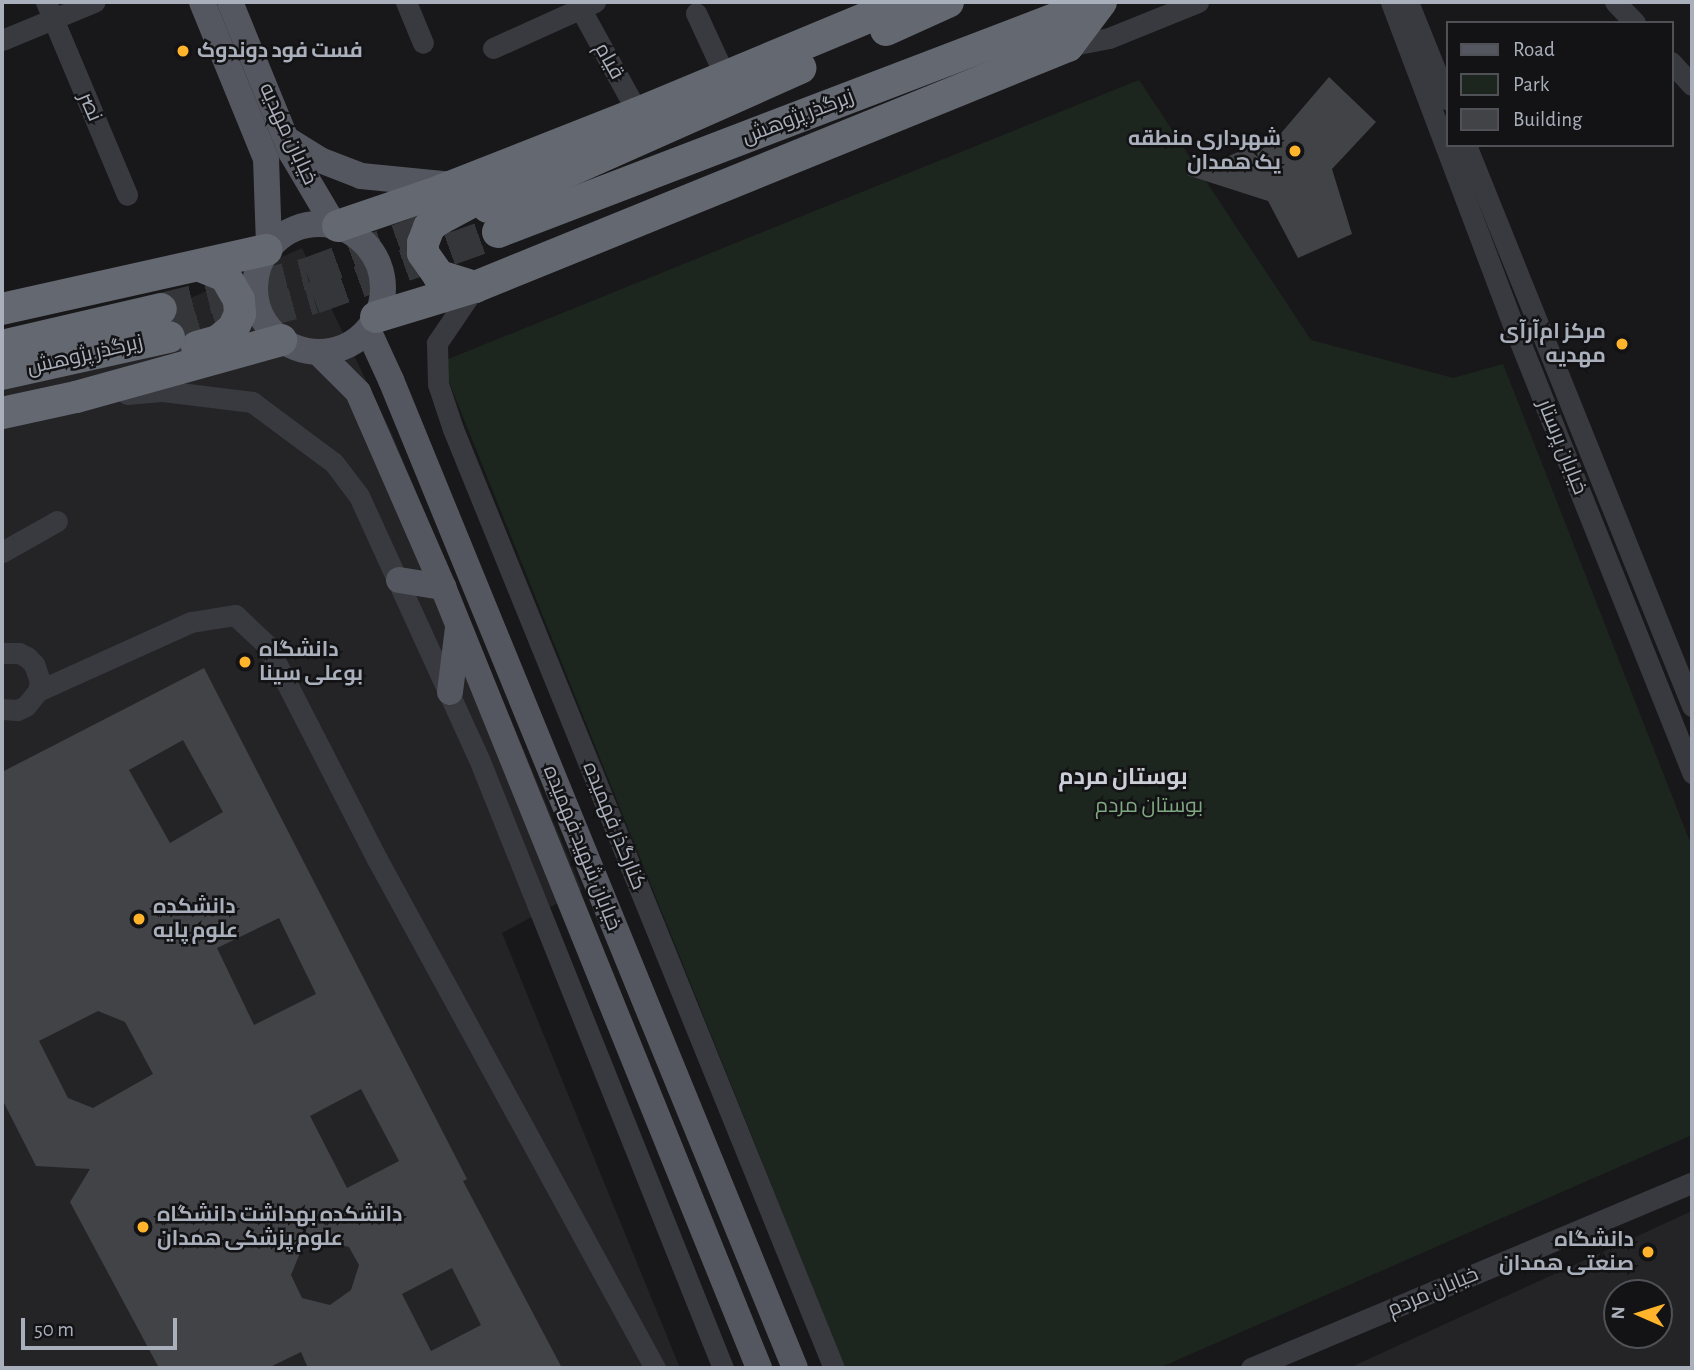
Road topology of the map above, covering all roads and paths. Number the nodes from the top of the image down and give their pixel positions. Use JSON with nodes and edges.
{"nodes":[{"id":1,"x":94,"y":2,"type":"edge"},
{"id":2,"x":202,"y":2,"type":"edge"},
{"id":3,"x":230,"y":2,"type":"edge"},
{"id":4,"x":406,"y":2,"type":"edge"},
{"id":5,"x":905,"y":2,"type":"edge"},
{"id":6,"x":948,"y":2,"type":"edge"},
{"id":7,"x":1100,"y":2,"type":"edge"},
{"id":8,"x":1198,"y":2,"type":"edge"},
{"id":9,"x":1391,"y":2,"type":"edge"},
{"id":10,"x":1408,"y":2,"type":"edge"},
{"id":11,"x":1615,"y":2,"type":"edge"},
{"id":12,"x":587,"y":5,"type":"edge"},
{"id":13,"x":50,"y":10,"type":"edge"},
{"id":14,"x":696,"y":13,"type":"dead end"},
{"id":15,"x":1632,"y":21,"type":"edge"},
{"id":16,"x":2,"y":40,"type":"edge"},
{"id":17,"x":423,"y":43,"type":"dead end"},
{"id":18,"x":1068,"y":46,"type":"junction"},
{"id":19,"x":493,"y":48,"type":"dead end"},
{"id":20,"x":1673,"y":64,"type":"edge"},
{"id":21,"x":725,"y":76,"type":"junction"},
{"id":22,"x":1692,"y":85,"type":"edge"},
{"id":23,"x":1446,"y":97,"type":"edge"},
{"id":24,"x":638,"y":113,"type":"junction"},
{"id":25,"x":601,"y":128,"type":"junction"},
{"id":26,"x":286,"y":138,"type":"junction"},
{"id":27,"x":1467,"y":147,"type":"edge"},
{"id":28,"x":455,"y":185,"type":"junction"},
{"id":29,"x":127,"y":195,"type":"dead end"},
{"id":30,"x":336,"y":226,"type":"junction"},
{"id":31,"x":268,"y":249,"type":"junction"},
{"id":32,"x":200,"y":266,"type":"junction"},
{"id":33,"x":475,"y":288,"type":"junction"},
{"id":34,"x":2,"y":307,"type":"edge"},
{"id":35,"x":372,"y":324,"type":"junction"},
{"id":36,"x":281,"y":340,"type":"junction"},
{"id":37,"x":2,"y":346,"type":"edge"},
{"id":38,"x":318,"y":353,"type":"junction"},
{"id":39,"x":2,"y":374,"type":"edge"},
{"id":40,"x":129,"y":381,"type":"junction"},
{"id":41,"x":76,"y":397,"type":"junction"},
{"id":42,"x":2,"y":413,"type":"edge"},
{"id":43,"x":57,"y":521,"type":"dead end"},
{"id":44,"x":2,"y":552,"type":"edge"},
{"id":45,"x":399,"y":580,"type":"junction"},
{"id":46,"x":443,"y":587,"type":"junction"},
{"id":47,"x":459,"y":627,"type":"junction"},
{"id":48,"x":2,"y":653,"type":"edge"},
{"id":49,"x":38,"y":691,"type":"junction"},
{"id":50,"x":450,"y":692,"type":"junction"},
{"id":51,"x":1692,"y":706,"type":"edge"},
{"id":52,"x":4,"y":711,"type":"edge"},
{"id":53,"x":1692,"y":773,"type":"edge"},
{"id":54,"x":1692,"y":1183,"type":"edge"},
{"id":55,"x":655,"y":1368,"type":"edge"},
{"id":56,"x":723,"y":1368,"type":"edge"},
{"id":57,"x":759,"y":1368,"type":"edge"},
{"id":58,"x":795,"y":1368,"type":"edge"},
{"id":59,"x":834,"y":1368,"type":"edge"},
{"id":60,"x":1251,"y":1368,"type":"edge"}],
"edges":[{"from":1,"to":13,"type":"street"},
{"from":2,"to":31,"type":"main road","name":"خیابان مهدیه"},
{"from":3,"to":26,"type":"main road","name":"خیابان مهدیه"},
{"from":4,"to":17,"type":"street"},
{"from":5,"to":21,"type":"highway"},
{"from":6,"to":7,"type":"highway","name":"زیرگذر پژوهش"},
{"from":7,"to":18,"type":"highway"},
{"from":8,"to":18,"type":"street"},
{"from":9,"to":53,"type":"street","name":"خیابان پرستار"},
{"from":10,"to":23,"type":"street"},
{"from":11,"to":15,"type":"street"},
{"from":12,"to":19,"type":"street","name":"قیام"},
{"from":12,"to":24,"type":"street","name":"قیام"},
{"from":13,"to":16,"type":"street"},
{"from":13,"to":29,"type":"street","name":"نصر"},
{"from":14,"to":21,"type":"street"},
{"from":18,"to":33,"type":"highway"},
{"from":20,"to":22,"type":"street"},
{"from":21,"to":24,"type":"highway"},
{"from":24,"to":25,"type":"highway"},
{"from":25,"to":28,"type":"highway"},
{"from":25,"to":33,"type":"highway"},
{"from":26,"to":28,"type":"main road"},
{"from":26,"to":30,"type":"main road","name":"خیابان مهدیه"},
{"from":27,"to":51,"type":"street","name":"خیابان پرستار"},
{"from":28,"to":30,"type":"highway"},
{"from":30,"to":31,"type":"main road"},
{"from":30,"to":35,"type":"main road"},
{"from":31,"to":32,"type":"highway"},
{"from":31,"to":36,"type":"main road"},
{"from":32,"to":34,"type":"highway"},
{"from":32,"to":40,"type":"highway"},
{"from":33,"to":35,"type":"highway"},
{"from":33,"to":59,"type":"street","name":"کنارگذر فهمیده"},
{"from":35,"to":38,"type":"main road"},
{"from":35,"to":58,"type":"main road","name":"خیابان شهید فهمیده"},
{"from":36,"to":38,"type":"main road"},
{"from":36,"to":40,"type":"highway"},
{"from":37,"to":39,"type":"highway","name":"زیرگذر پژوهش"},
{"from":38,"to":46,"type":"main road","name":"خیابان شهید فهمیده"},
{"from":40,"to":41,"type":"highway"},
{"from":41,"to":42,"type":"highway"},
{"from":41,"to":45,"type":"street"},
{"from":43,"to":44,"type":"street"},
{"from":45,"to":46,"type":"main road"},
{"from":45,"to":50,"type":"street"},
{"from":46,"to":47,"type":"main road","name":"خیابان شهید فهمیده"},
{"from":47,"to":50,"type":"main road"},
{"from":47,"to":57,"type":"main road","name":"خیابان شهید فهمیده"},
{"from":48,"to":49,"type":"street"},
{"from":49,"to":52,"type":"street"},
{"from":49,"to":55,"type":"street"},
{"from":50,"to":56,"type":"street"},
{"from":54,"to":60,"type":"street","name":"خیابان مردم"}]}
